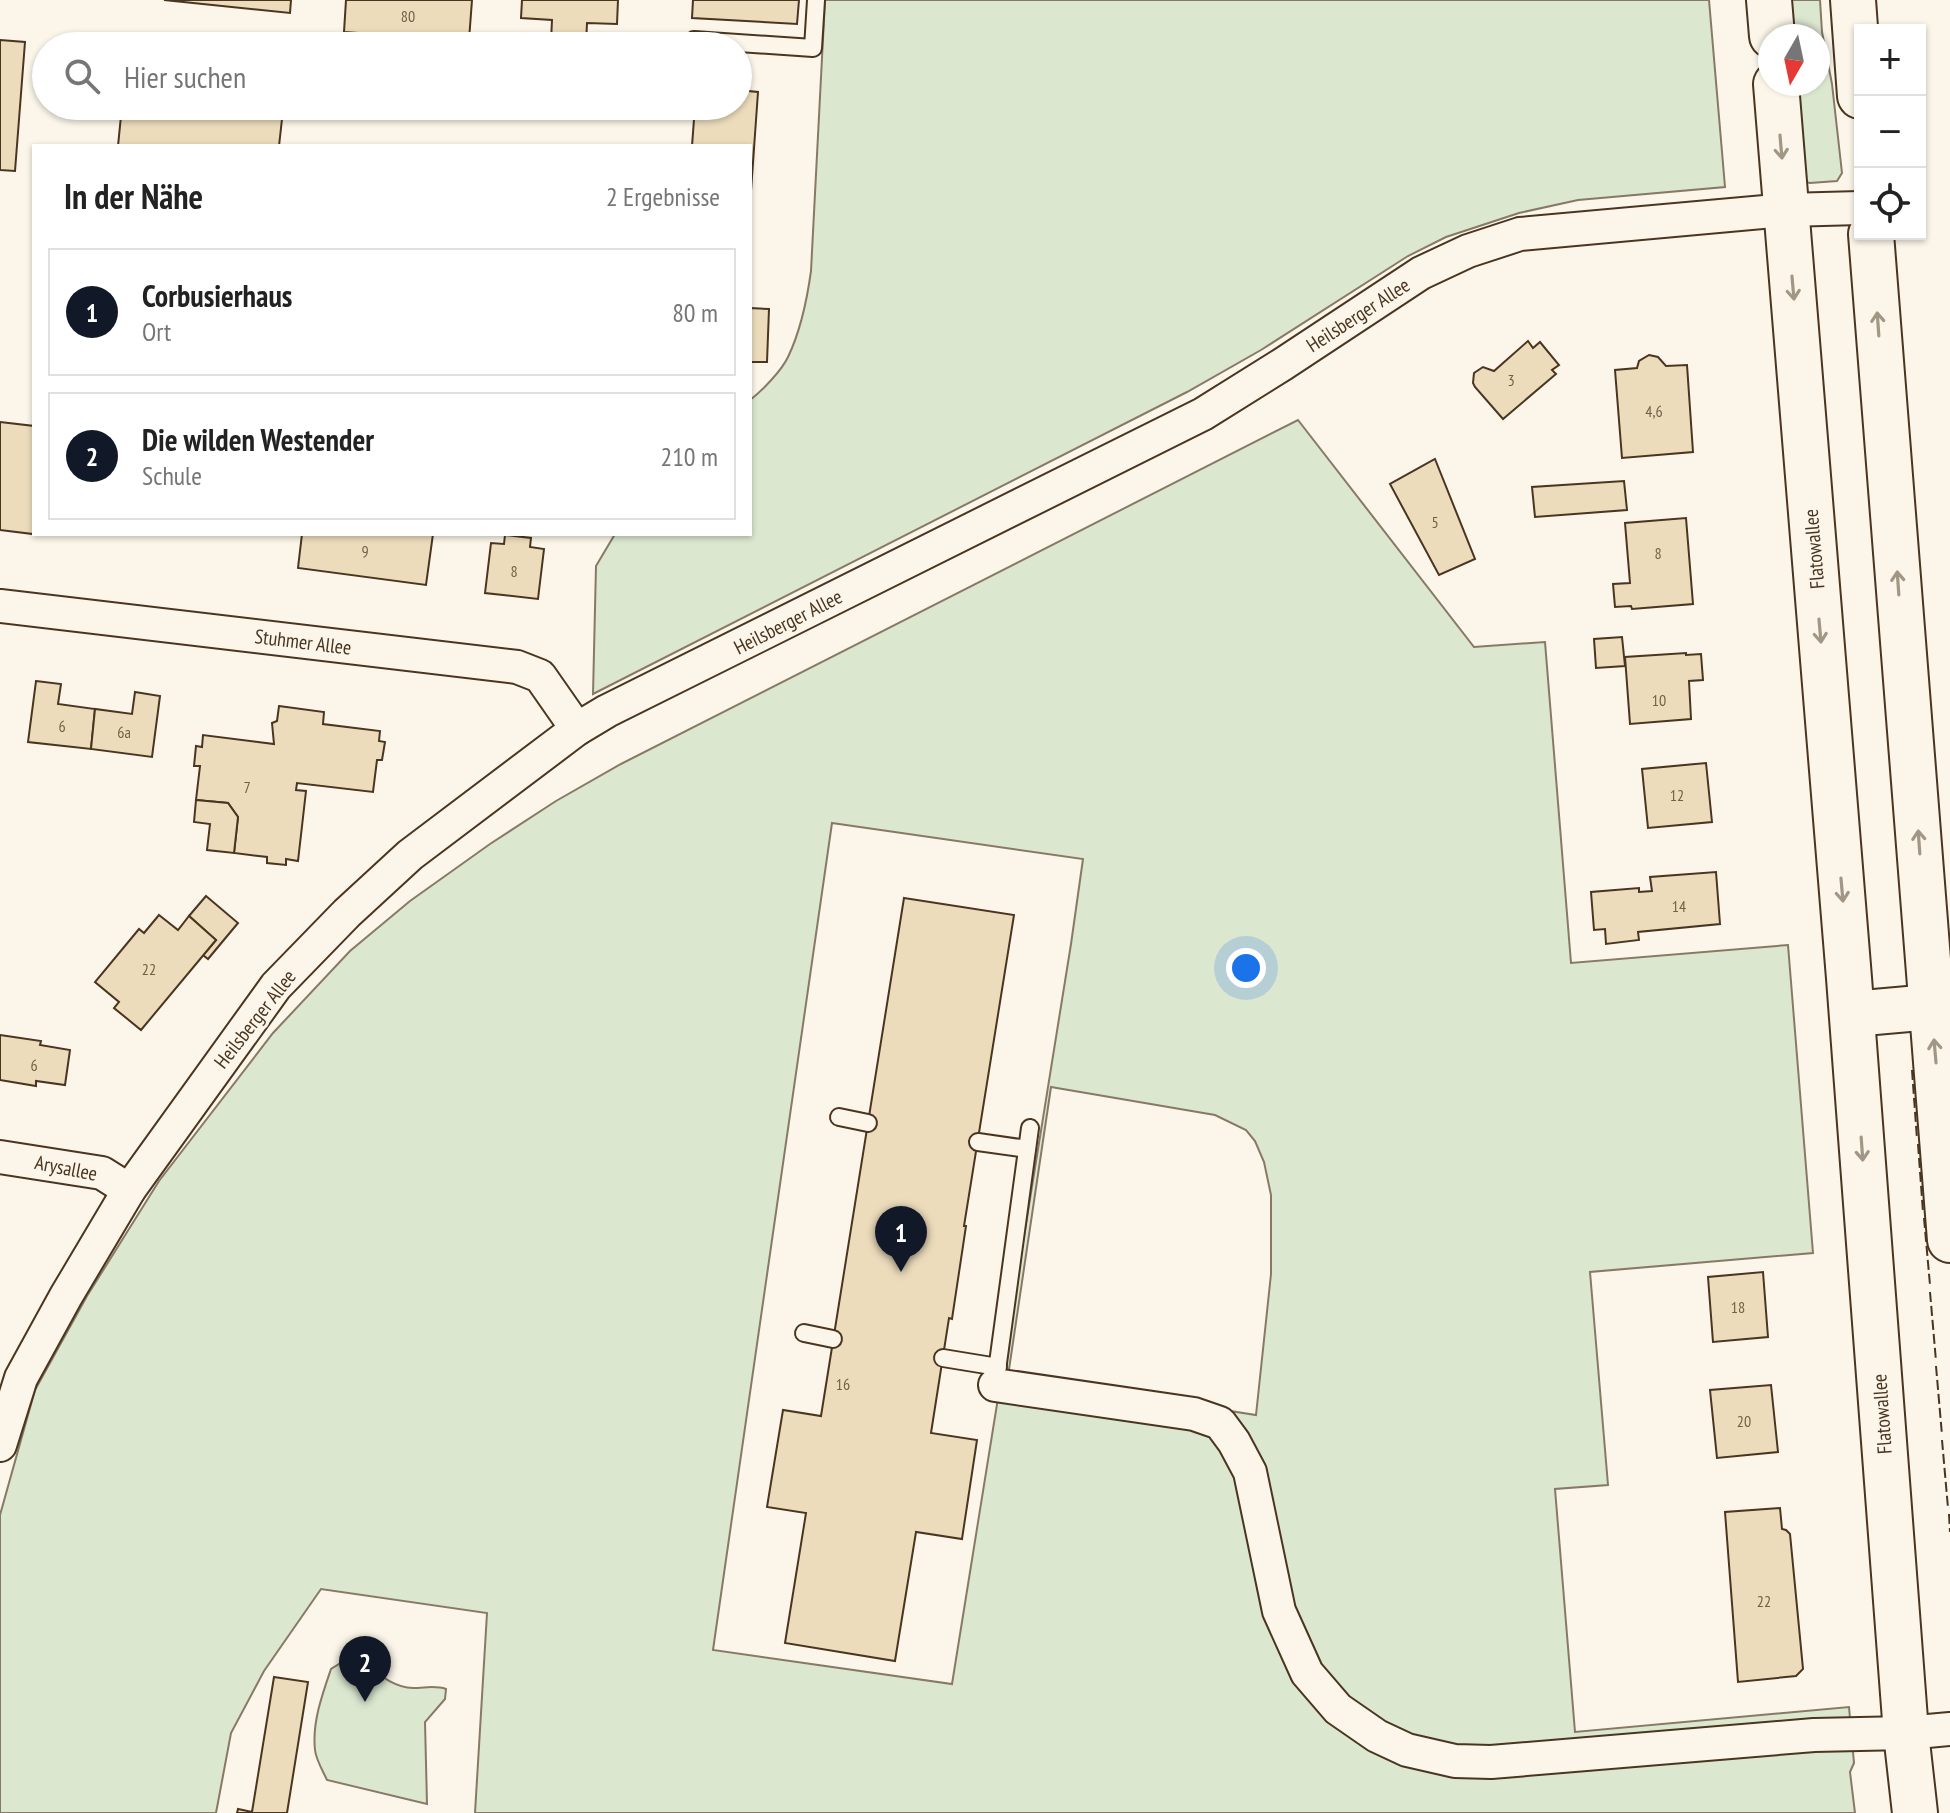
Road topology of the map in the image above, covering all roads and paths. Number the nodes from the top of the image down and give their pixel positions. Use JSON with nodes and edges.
{"nodes":[{"id":1,"x":816,"y":0,"type":"edge"},
{"id":2,"x":1769,"y":0,"type":"edge"},
{"id":3,"x":1853,"y":0,"type":"edge"},
{"id":4,"x":1771,"y":24,"type":"edge"},
{"id":5,"x":1855,"y":24,"type":"edge"},
{"id":6,"x":752,"y":44,"type":"edge"},
{"id":7,"x":1777,"y":96,"type":"edge"},
{"id":8,"x":1854,"y":208,"type":"edge"},
{"id":9,"x":1786,"y":210,"type":"junction"},
{"id":10,"x":1872,"y":240,"type":"edge"},
{"id":11,"x":0,"y":606,"type":"edge"},
{"id":12,"x":577,"y":729,"type":"junction"},
{"id":13,"x":1941,"y":1006,"type":"edge"},
{"id":14,"x":1852,"y":1014,"type":"junction"},
{"id":15,"x":839,"y":1117,"type":"dead end"},
{"id":16,"x":868,"y":1123,"type":"dead end"},
{"id":17,"x":1030,"y":1128,"type":"dead end"},
{"id":18,"x":978,"y":1142,"type":"dead end"},
{"id":19,"x":1027,"y":1149,"type":"junction"},
{"id":20,"x":0,"y":1157,"type":"edge"},
{"id":21,"x":129,"y":1190,"type":"junction"},
{"id":22,"x":1950,"y":1240,"type":"edge"},
{"id":23,"x":804,"y":1333,"type":"dead end"},
{"id":24,"x":833,"y":1339,"type":"dead end"},
{"id":25,"x":943,"y":1358,"type":"dead end"},
{"id":26,"x":996,"y":1376,"type":"junction"},
{"id":27,"x":0,"y":1445,"type":"edge"},
{"id":28,"x":1950,"y":1729,"type":"edge"},
{"id":29,"x":1906,"y":1733,"type":"junction"},
{"id":30,"x":1913,"y":1797,"type":"edge"}],
"edges":[{"from":1,"to":6,"type":"lane"},
{"from":2,"to":4,"type":"main road"},
{"from":3,"to":5,"type":"main road"},
{"from":7,"to":9,"type":"main road","name":"Flatowallee","one_way":true},
{"from":8,"to":9,"type":"street","name":"Heilsberger Allee"},
{"from":9,"to":12,"type":"street","name":"Heilsberger Allee"},
{"from":9,"to":14,"type":"main road","name":"Flatowallee","one_way":true},
{"from":13,"to":10,"type":"main road","one_way":true},
{"from":11,"to":12,"type":"street","name":"Stuhmer Allee"},
{"from":12,"to":21,"type":"street","name":"Heilsberger Allee"},
{"from":13,"to":14,"type":"main road"},
{"from":22,"to":13,"type":"main road","one_way":true},
{"from":14,"to":29,"type":"main road","name":"Flatowallee","one_way":true},
{"from":15,"to":16,"type":"lane"},
{"from":17,"to":19,"type":"lane"},
{"from":18,"to":19,"type":"lane"},
{"from":19,"to":26,"type":"lane"},
{"from":20,"to":21,"type":"street","name":"Arysallee"},
{"from":21,"to":27,"type":"street","name":"Heilsberger Allee"},
{"from":23,"to":24,"type":"lane"},
{"from":25,"to":26,"type":"lane"},
{"from":26,"to":29,"type":"street"},
{"from":28,"to":29,"type":"street"},
{"from":29,"to":30,"type":"main road","name":"Flatowallee"}]}
